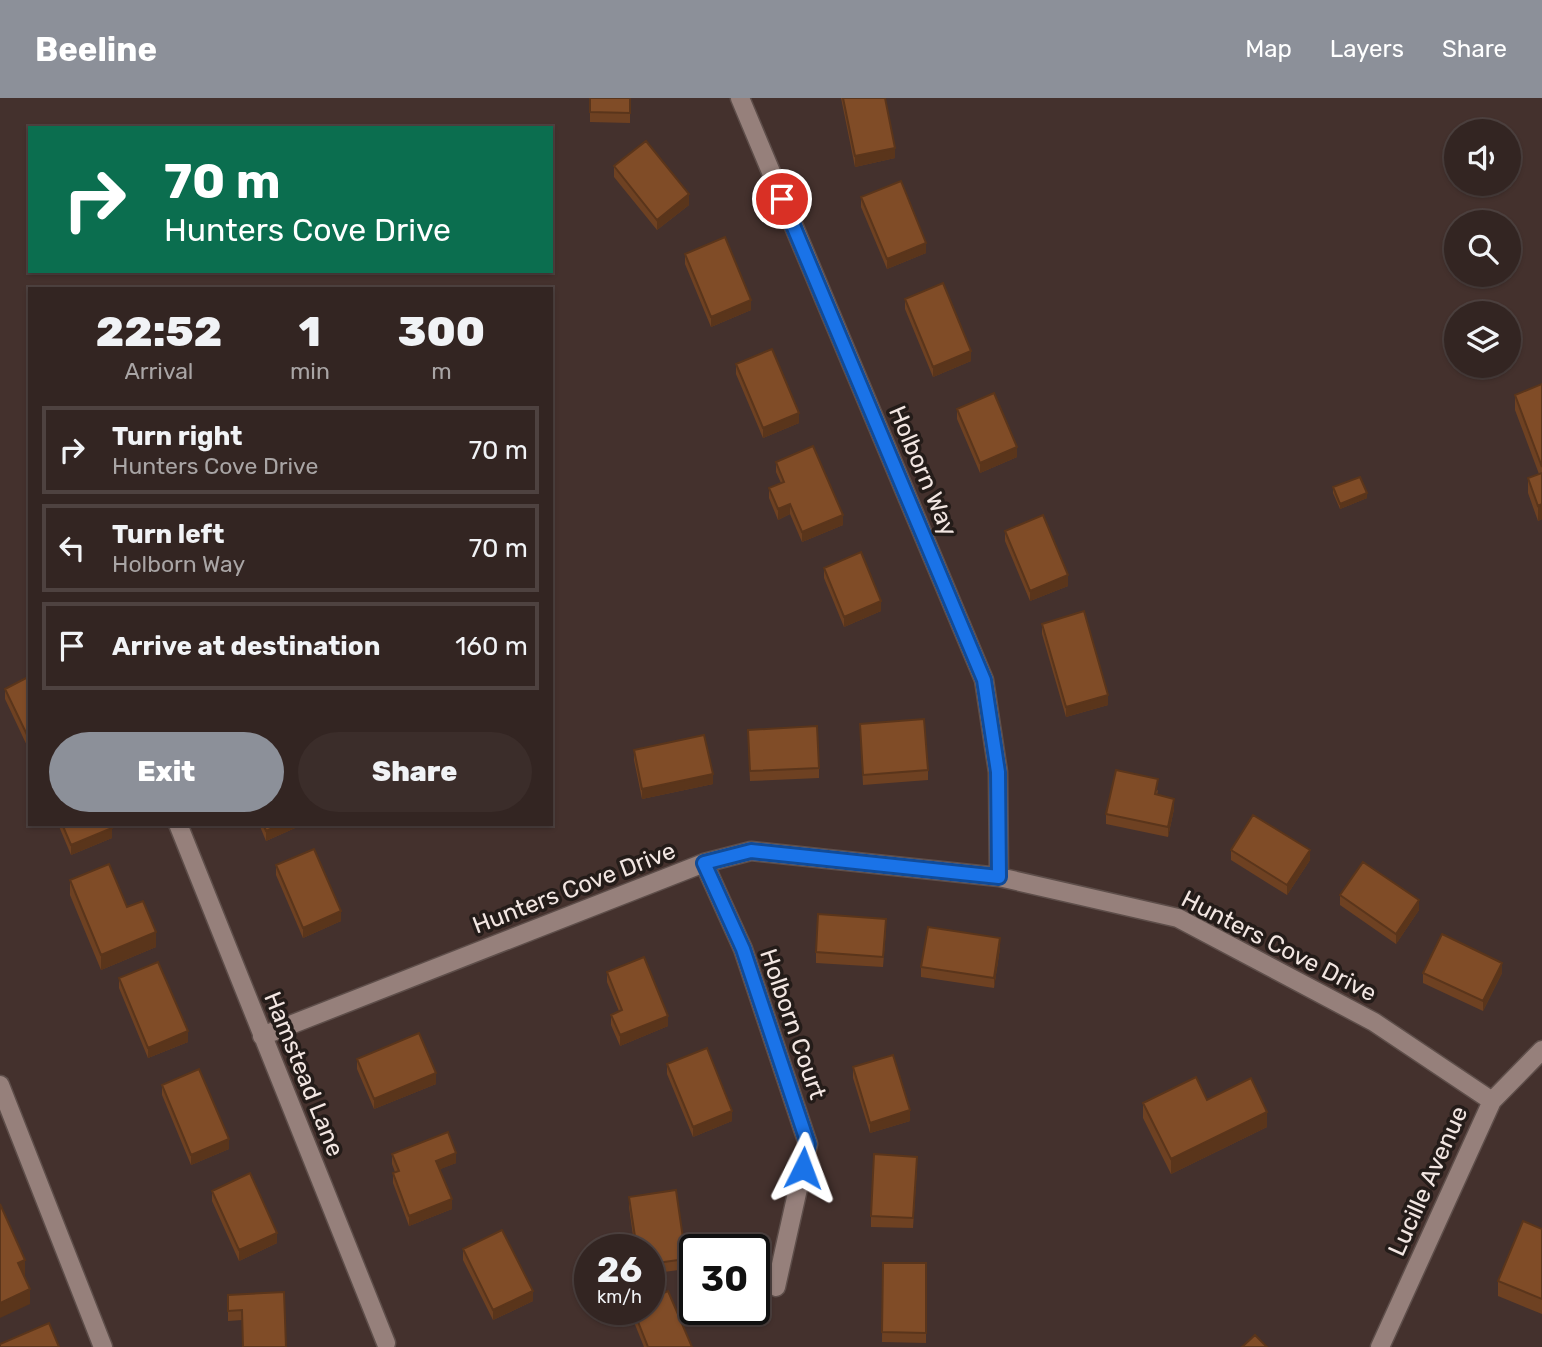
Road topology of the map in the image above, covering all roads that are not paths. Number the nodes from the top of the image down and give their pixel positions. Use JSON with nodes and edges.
{"nodes":[{"id":1,"x":740,"y":98,"type":"edge"},
{"id":2,"x":178,"y":826,"type":"edge"},
{"id":3,"x":704,"y":863,"type":"junction"},
{"id":4,"x":999,"y":877,"type":"junction"},
{"id":5,"x":262,"y":1036,"type":"junction"},
{"id":6,"x":1542,"y":1050,"type":"edge"},
{"id":7,"x":0,"y":1085,"type":"edge"},
{"id":8,"x":1492,"y":1101,"type":"junction"},
{"id":9,"x":776,"y":1287,"type":"dead end"},
{"id":10,"x":386,"y":1343,"type":"dead end"},
{"id":11,"x":103,"y":1347,"type":"edge"},
{"id":12,"x":1380,"y":1347,"type":"edge"}],
"edges":[{"from":1,"to":4,"type":"street","name":"Holborn Way"},
{"from":2,"to":5,"type":"street","name":"Hamstead Lane"},
{"from":3,"to":4,"type":"street","name":"Hunters Cove Drive"},
{"from":3,"to":5,"type":"street","name":"Hunters Cove Drive"},
{"from":3,"to":9,"type":"street","name":"Holborn Court"},
{"from":4,"to":8,"type":"street","name":"Hunters Cove Drive"},
{"from":5,"to":10,"type":"street","name":"Hamstead Lane"},
{"from":6,"to":8,"type":"street","name":"Lucille Avenue"},
{"from":7,"to":11,"type":"street"},
{"from":8,"to":12,"type":"street","name":"Lucille Avenue"}]}
